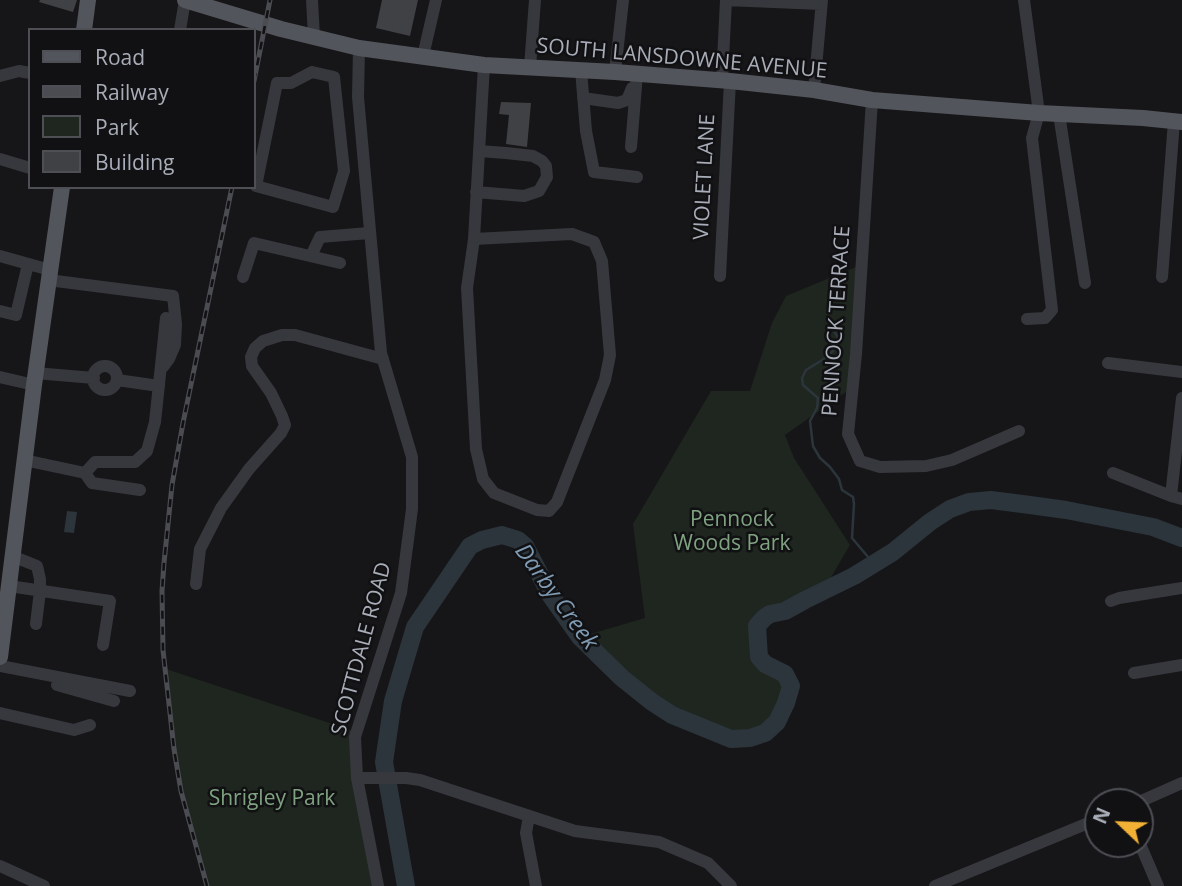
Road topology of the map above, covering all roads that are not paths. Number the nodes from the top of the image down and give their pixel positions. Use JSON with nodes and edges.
{"nodes":[{"id":1,"x":88,"y":0,"type":"edge"},
{"id":2,"x":312,"y":0,"type":"edge"},
{"id":3,"x":436,"y":0,"type":"edge"},
{"id":4,"x":535,"y":0,"type":"edge"},
{"id":5,"x":623,"y":0,"type":"edge"},
{"id":6,"x":726,"y":0,"type":"edge"},
{"id":7,"x":1024,"y":0,"type":"edge"},
{"id":8,"x":190,"y":1,"type":"edge"},
{"id":9,"x":822,"y":2,"type":"edge"},
{"id":10,"x":84,"y":28,"type":"edge"},
{"id":11,"x":181,"y":28,"type":"edge"},
{"id":12,"x":314,"y":37,"type":"junction"},
{"id":13,"x":359,"y":48,"type":"junction"},
{"id":14,"x":423,"y":56,"type":"junction"},
{"id":15,"x":484,"y":65,"type":"junction"},
{"id":16,"x":530,"y":67,"type":"junction"},
{"id":17,"x":581,"y":70,"type":"junction"},
{"id":18,"x":615,"y":72,"type":"junction"},
{"id":19,"x":28,"y":73,"type":"edge"},
{"id":20,"x":635,"y":74,"type":"junction"},
{"id":21,"x":0,"y":76,"type":"edge"},
{"id":22,"x":726,"y":80,"type":"junction"},
{"id":23,"x":814,"y":90,"type":"junction"},
{"id":24,"x":583,"y":99,"type":"junction"},
{"id":25,"x":872,"y":100,"type":"junction"},
{"id":26,"x":1039,"y":113,"type":"junction"},
{"id":27,"x":1059,"y":114,"type":"junction"},
{"id":28,"x":1178,"y":122,"type":"edge"},
{"id":29,"x":360,"y":129,"type":"junction"},
{"id":30,"x":340,"y":130,"type":"junction"},
{"id":31,"x":631,"y":147,"type":"dead end"},
{"id":32,"x":479,"y":151,"type":"junction"},
{"id":33,"x":0,"y":159,"type":"edge"},
{"id":34,"x":28,"y":167,"type":"edge"},
{"id":35,"x":637,"y":177,"type":"dead end"},
{"id":36,"x":62,"y":189,"type":"edge"},
{"id":37,"x":476,"y":192,"type":"junction"},
{"id":38,"x":369,"y":233,"type":"junction"},
{"id":39,"x":474,"y":239,"type":"junction"},
{"id":40,"x":0,"y":256,"type":"edge"},
{"id":41,"x":311,"y":256,"type":"junction"},
{"id":42,"x":340,"y":263,"type":"dead end"},
{"id":43,"x":27,"y":264,"type":"junction"},
{"id":44,"x":49,"y":275,"type":"junction"},
{"id":45,"x":720,"y":276,"type":"dead end"},
{"id":46,"x":243,"y":277,"type":"dead end"},
{"id":47,"x":1162,"y":277,"type":"dead end"},
{"id":48,"x":1085,"y":283,"type":"dead end"},
{"id":49,"x":0,"y":311,"type":"edge"},
{"id":50,"x":166,"y":318,"type":"dead end"},
{"id":51,"x":1027,"y":319,"type":"dead end"},
{"id":52,"x":383,"y":359,"type":"junction"},
{"id":53,"x":1108,"y":363,"type":"dead end"},
{"id":54,"x":160,"y":371,"type":"junction"},
{"id":55,"x":1182,"y":372,"type":"edge"},
{"id":56,"x":0,"y":376,"type":"edge"},
{"id":57,"x":35,"y":379,"type":"junction"},
{"id":58,"x":159,"y":386,"type":"junction"},
{"id":59,"x":1182,"y":398,"type":"edge"},
{"id":60,"x":1019,"y":431,"type":"dead end"},
{"id":61,"x":24,"y":460,"type":"junction"},
{"id":62,"x":85,"y":473,"type":"junction"},
{"id":63,"x":1113,"y":473,"type":"dead end"},
{"id":64,"x":140,"y":490,"type":"dead end"},
{"id":65,"x":1176,"y":498,"type":"edge"},
{"id":66,"x":12,"y":556,"type":"junction"},
{"id":67,"x":196,"y":584,"type":"dead end"},
{"id":68,"x":9,"y":586,"type":"junction"},
{"id":69,"x":1182,"y":588,"type":"edge"},
{"id":70,"x":40,"y":591,"type":"junction"},
{"id":71,"x":1111,"y":601,"type":"dead end"},
{"id":72,"x":3,"y":603,"type":"edge"},
{"id":73,"x":36,"y":624,"type":"dead end"},
{"id":74,"x":103,"y":645,"type":"dead end"},
{"id":75,"x":0,"y":657,"type":"edge"},
{"id":76,"x":1182,"y":665,"type":"edge"},
{"id":77,"x":0,"y":666,"type":"edge"},
{"id":78,"x":1135,"y":673,"type":"dead end"},
{"id":79,"x":0,"y":674,"type":"edge"},
{"id":80,"x":130,"y":691,"type":"dead end"},
{"id":81,"x":114,"y":701,"type":"dead end"},
{"id":82,"x":0,"y":713,"type":"edge"},
{"id":83,"x":90,"y":725,"type":"dead end"},
{"id":84,"x":361,"y":778,"type":"junction"},
{"id":85,"x":1182,"y":783,"type":"edge"},
{"id":86,"x":1154,"y":795,"type":"edge"},
{"id":87,"x":529,"y":816,"type":"junction"},
{"id":88,"x":1084,"y":825,"type":"edge"},
{"id":89,"x":1146,"y":858,"type":"edge"},
{"id":90,"x":0,"y":866,"type":"edge"},
{"id":91,"x":44,"y":886,"type":"edge"},
{"id":92,"x":378,"y":886,"type":"edge"},
{"id":93,"x":536,"y":886,"type":"edge"},
{"id":94,"x":731,"y":886,"type":"edge"},
{"id":95,"x":935,"y":886,"type":"edge"},
{"id":96,"x":1158,"y":886,"type":"edge"}],
"edges":[{"from":1,"to":10,"type":"main road"},
{"from":2,"to":12,"type":"street"},
{"from":3,"to":14,"type":"street"},
{"from":4,"to":16,"type":"street"},
{"from":5,"to":18,"type":"street"},
{"from":6,"to":9,"type":"street"},
{"from":6,"to":22,"type":"street","name":"VIOLET LANE"},
{"from":7,"to":26,"type":"street"},
{"from":8,"to":11,"type":"street"},
{"from":8,"to":12,"type":"main road","name":"SOUTH LANSDOWNE AVENUE"},
{"from":9,"to":23,"type":"street"},
{"from":12,"to":13,"type":"main road","name":"SOUTH LANSDOWNE AVENUE"},
{"from":13,"to":14,"type":"main road","name":"SOUTH LANSDOWNE AVENUE"},
{"from":13,"to":29,"type":"street","name":"SCOTTDALE ROAD"},
{"from":14,"to":15,"type":"main road","name":"SOUTH LANSDOWNE AVENUE"},
{"from":15,"to":16,"type":"main road","name":"SOUTH LANSDOWNE AVENUE"},
{"from":15,"to":32,"type":"street"},
{"from":16,"to":17,"type":"main road","name":"SOUTH LANSDOWNE AVENUE"},
{"from":17,"to":18,"type":"main road","name":"SOUTH LANSDOWNE AVENUE"},
{"from":17,"to":24,"type":"street"},
{"from":18,"to":20,"type":"main road","name":"SOUTH LANSDOWNE AVENUE"},
{"from":19,"to":21,"type":"street"},
{"from":20,"to":22,"type":"main road","name":"SOUTH LANSDOWNE AVENUE"},
{"from":20,"to":24,"type":"street"},
{"from":20,"to":31,"type":"street"},
{"from":22,"to":23,"type":"main road","name":"SOUTH LANSDOWNE AVENUE"},
{"from":22,"to":45,"type":"street","name":"VIOLET LANE"},
{"from":23,"to":25,"type":"main road","name":"SOUTH LANSDOWNE AVENUE"},
{"from":24,"to":35,"type":"street"},
{"from":25,"to":26,"type":"main road","name":"SOUTH LANSDOWNE AVENUE"},
{"from":25,"to":60,"type":"street","name":"PENNOCK TERRACE"},
{"from":26,"to":27,"type":"main road","name":"SOUTH LANSDOWNE AVENUE"},
{"from":26,"to":51,"type":"street"},
{"from":27,"to":28,"type":"main road","name":"SOUTH LANSDOWNE AVENUE"},
{"from":27,"to":48,"type":"street"},
{"from":28,"to":47,"type":"street"},
{"from":29,"to":30,"type":"street"},
{"from":29,"to":38,"type":"street","name":"SCOTTDALE ROAD"},
{"from":30,"to":30,"type":"street"},
{"from":32,"to":37,"type":"street"},
{"from":32,"to":37,"type":"street"},
{"from":33,"to":34,"type":"street"},
{"from":36,"to":44,"type":"main road"},
{"from":37,"to":39,"type":"street"},
{"from":38,"to":41,"type":"street"},
{"from":38,"to":52,"type":"street","name":"SCOTTDALE ROAD"},
{"from":39,"to":39,"type":"street"},
{"from":40,"to":43,"type":"street"},
{"from":41,"to":42,"type":"street"},
{"from":41,"to":46,"type":"street"},
{"from":43,"to":44,"type":"street"},
{"from":43,"to":49,"type":"street"},
{"from":44,"to":54,"type":"street"},
{"from":44,"to":57,"type":"main road"},
{"from":50,"to":54,"type":"street"},
{"from":52,"to":67,"type":"street"},
{"from":52,"to":84,"type":"street","name":"SCOTTDALE ROAD"},
{"from":53,"to":55,"type":"street"},
{"from":54,"to":58,"type":"street"},
{"from":56,"to":57,"type":"street"},
{"from":57,"to":58,"type":"street"},
{"from":57,"to":61,"type":"main road"},
{"from":58,"to":62,"type":"street"},
{"from":59,"to":65,"type":"street"},
{"from":61,"to":62,"type":"street"},
{"from":61,"to":66,"type":"main road"},
{"from":62,"to":64,"type":"street"},
{"from":63,"to":65,"type":"street"},
{"from":66,"to":68,"type":"main road"},
{"from":66,"to":70,"type":"street"},
{"from":68,"to":70,"type":"street"},
{"from":68,"to":72,"type":"main road"},
{"from":69,"to":71,"type":"street"},
{"from":70,"to":73,"type":"street"},
{"from":70,"to":74,"type":"street"},
{"from":72,"to":75,"type":"main road"},
{"from":76,"to":78,"type":"street"},
{"from":77,"to":80,"type":"street"},
{"from":79,"to":81,"type":"street"},
{"from":82,"to":83,"type":"street"},
{"from":84,"to":87,"type":"street"},
{"from":84,"to":92,"type":"street","name":"SCOTTDALE ROAD"},
{"from":85,"to":86,"type":"street"},
{"from":87,"to":93,"type":"street"},
{"from":87,"to":94,"type":"street"},
{"from":88,"to":95,"type":"street"},
{"from":89,"to":96,"type":"street"},
{"from":90,"to":91,"type":"street"}]}
